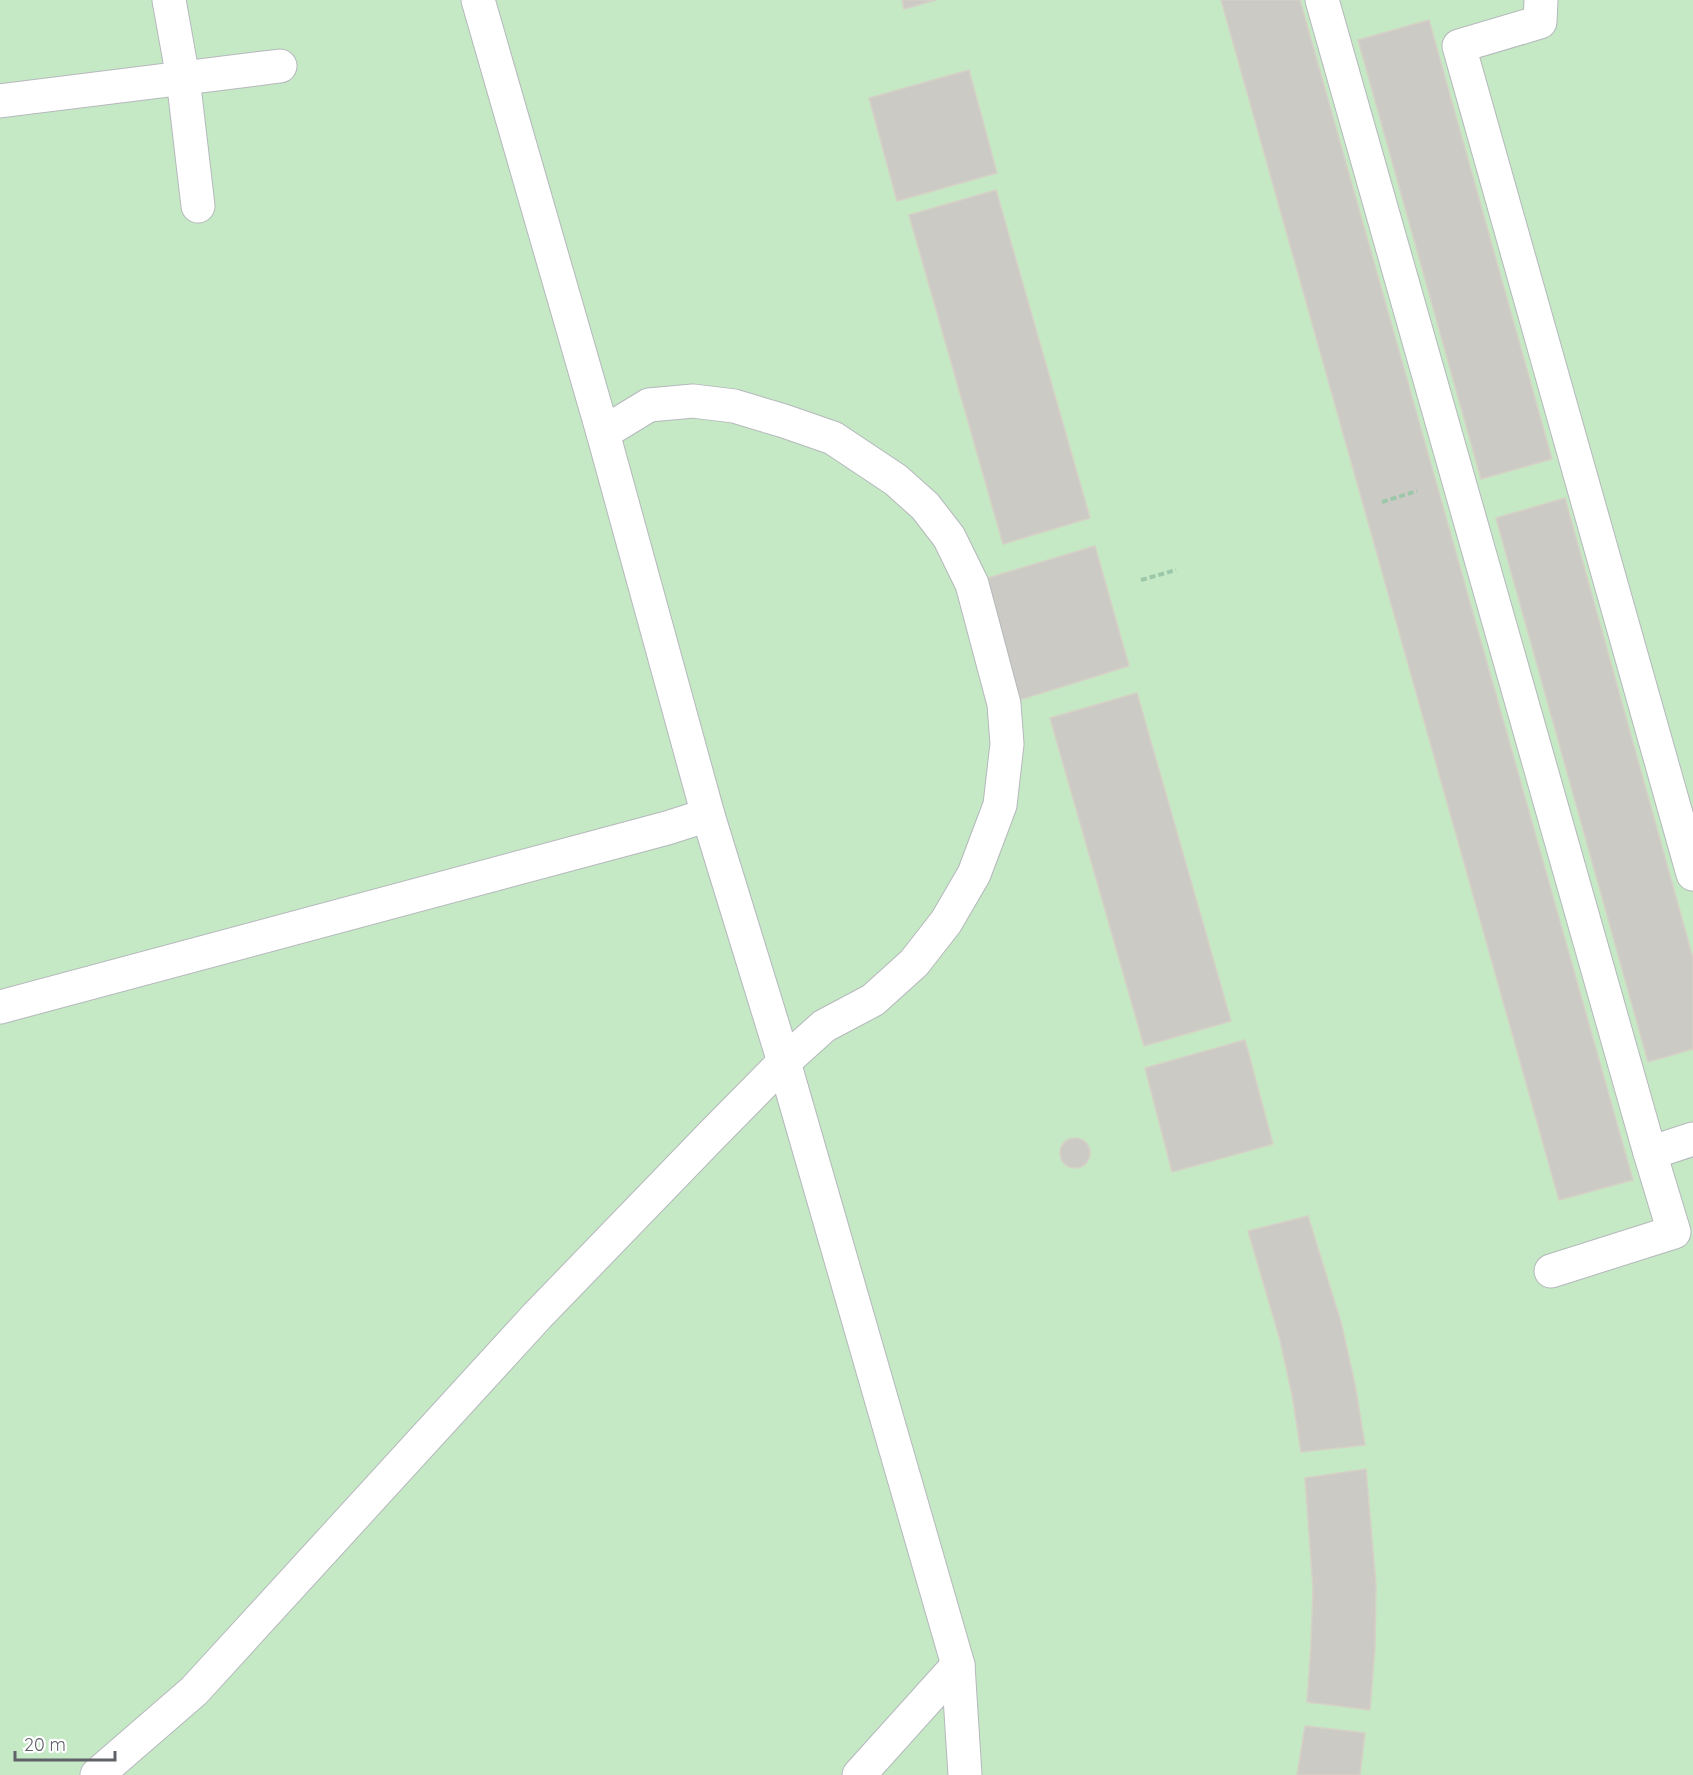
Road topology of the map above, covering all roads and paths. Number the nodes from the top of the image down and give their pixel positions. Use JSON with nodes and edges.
{"nodes":[{"id":1,"x":169,"y":0,"type":"edge"},
{"id":2,"x":478,"y":0,"type":"edge"},
{"id":3,"x":1322,"y":0,"type":"edge"},
{"id":4,"x":1541,"y":0,"type":"edge"},
{"id":5,"x":280,"y":66,"type":"dead end"},
{"id":6,"x":183,"y":78,"type":"junction"},
{"id":7,"x":0,"y":101,"type":"edge"},
{"id":8,"x":198,"y":206,"type":"dead end"},
{"id":9,"x":603,"y":433,"type":"junction"},
{"id":10,"x":1417,"y":491,"type":"dead end"},
{"id":11,"x":1382,"y":502,"type":"dead end"},
{"id":12,"x":1176,"y":570,"type":"dead end"},
{"id":13,"x":1142,"y":580,"type":"dead end"},
{"id":14,"x":708,"y":815,"type":"junction"},
{"id":15,"x":1693,"y":874,"type":"edge"},
{"id":16,"x":0,"y":1007,"type":"edge"},
{"id":17,"x":784,"y":1062,"type":"junction"},
{"id":18,"x":1693,"y":1139,"type":"edge"},
{"id":19,"x":1650,"y":1153,"type":"junction"},
{"id":20,"x":1551,"y":1271,"type":"dead end"},
{"id":21,"x":958,"y":1665,"type":"junction"},
{"id":22,"x":97,"y":1775,"type":"edge"},
{"id":23,"x":860,"y":1775,"type":"edge"},
{"id":24,"x":965,"y":1775,"type":"edge"}],
"edges":[{"from":1,"to":6,"type":"lane"},
{"from":2,"to":9,"type":"lane"},
{"from":3,"to":19,"type":"lane"},
{"from":4,"to":15,"type":"lane"},
{"from":5,"to":6,"type":"lane"},
{"from":6,"to":7,"type":"lane"},
{"from":6,"to":8,"type":"lane"},
{"from":9,"to":14,"type":"lane"},
{"from":9,"to":17,"type":"lane"},
{"from":10,"to":11,"type":"path"},
{"from":12,"to":13,"type":"path"},
{"from":14,"to":16,"type":"lane"},
{"from":14,"to":17,"type":"lane"},
{"from":17,"to":21,"type":"lane"},
{"from":17,"to":22,"type":"lane"},
{"from":18,"to":19,"type":"lane"},
{"from":19,"to":20,"type":"lane"},
{"from":21,"to":23,"type":"lane"},
{"from":21,"to":24,"type":"lane"}]}
